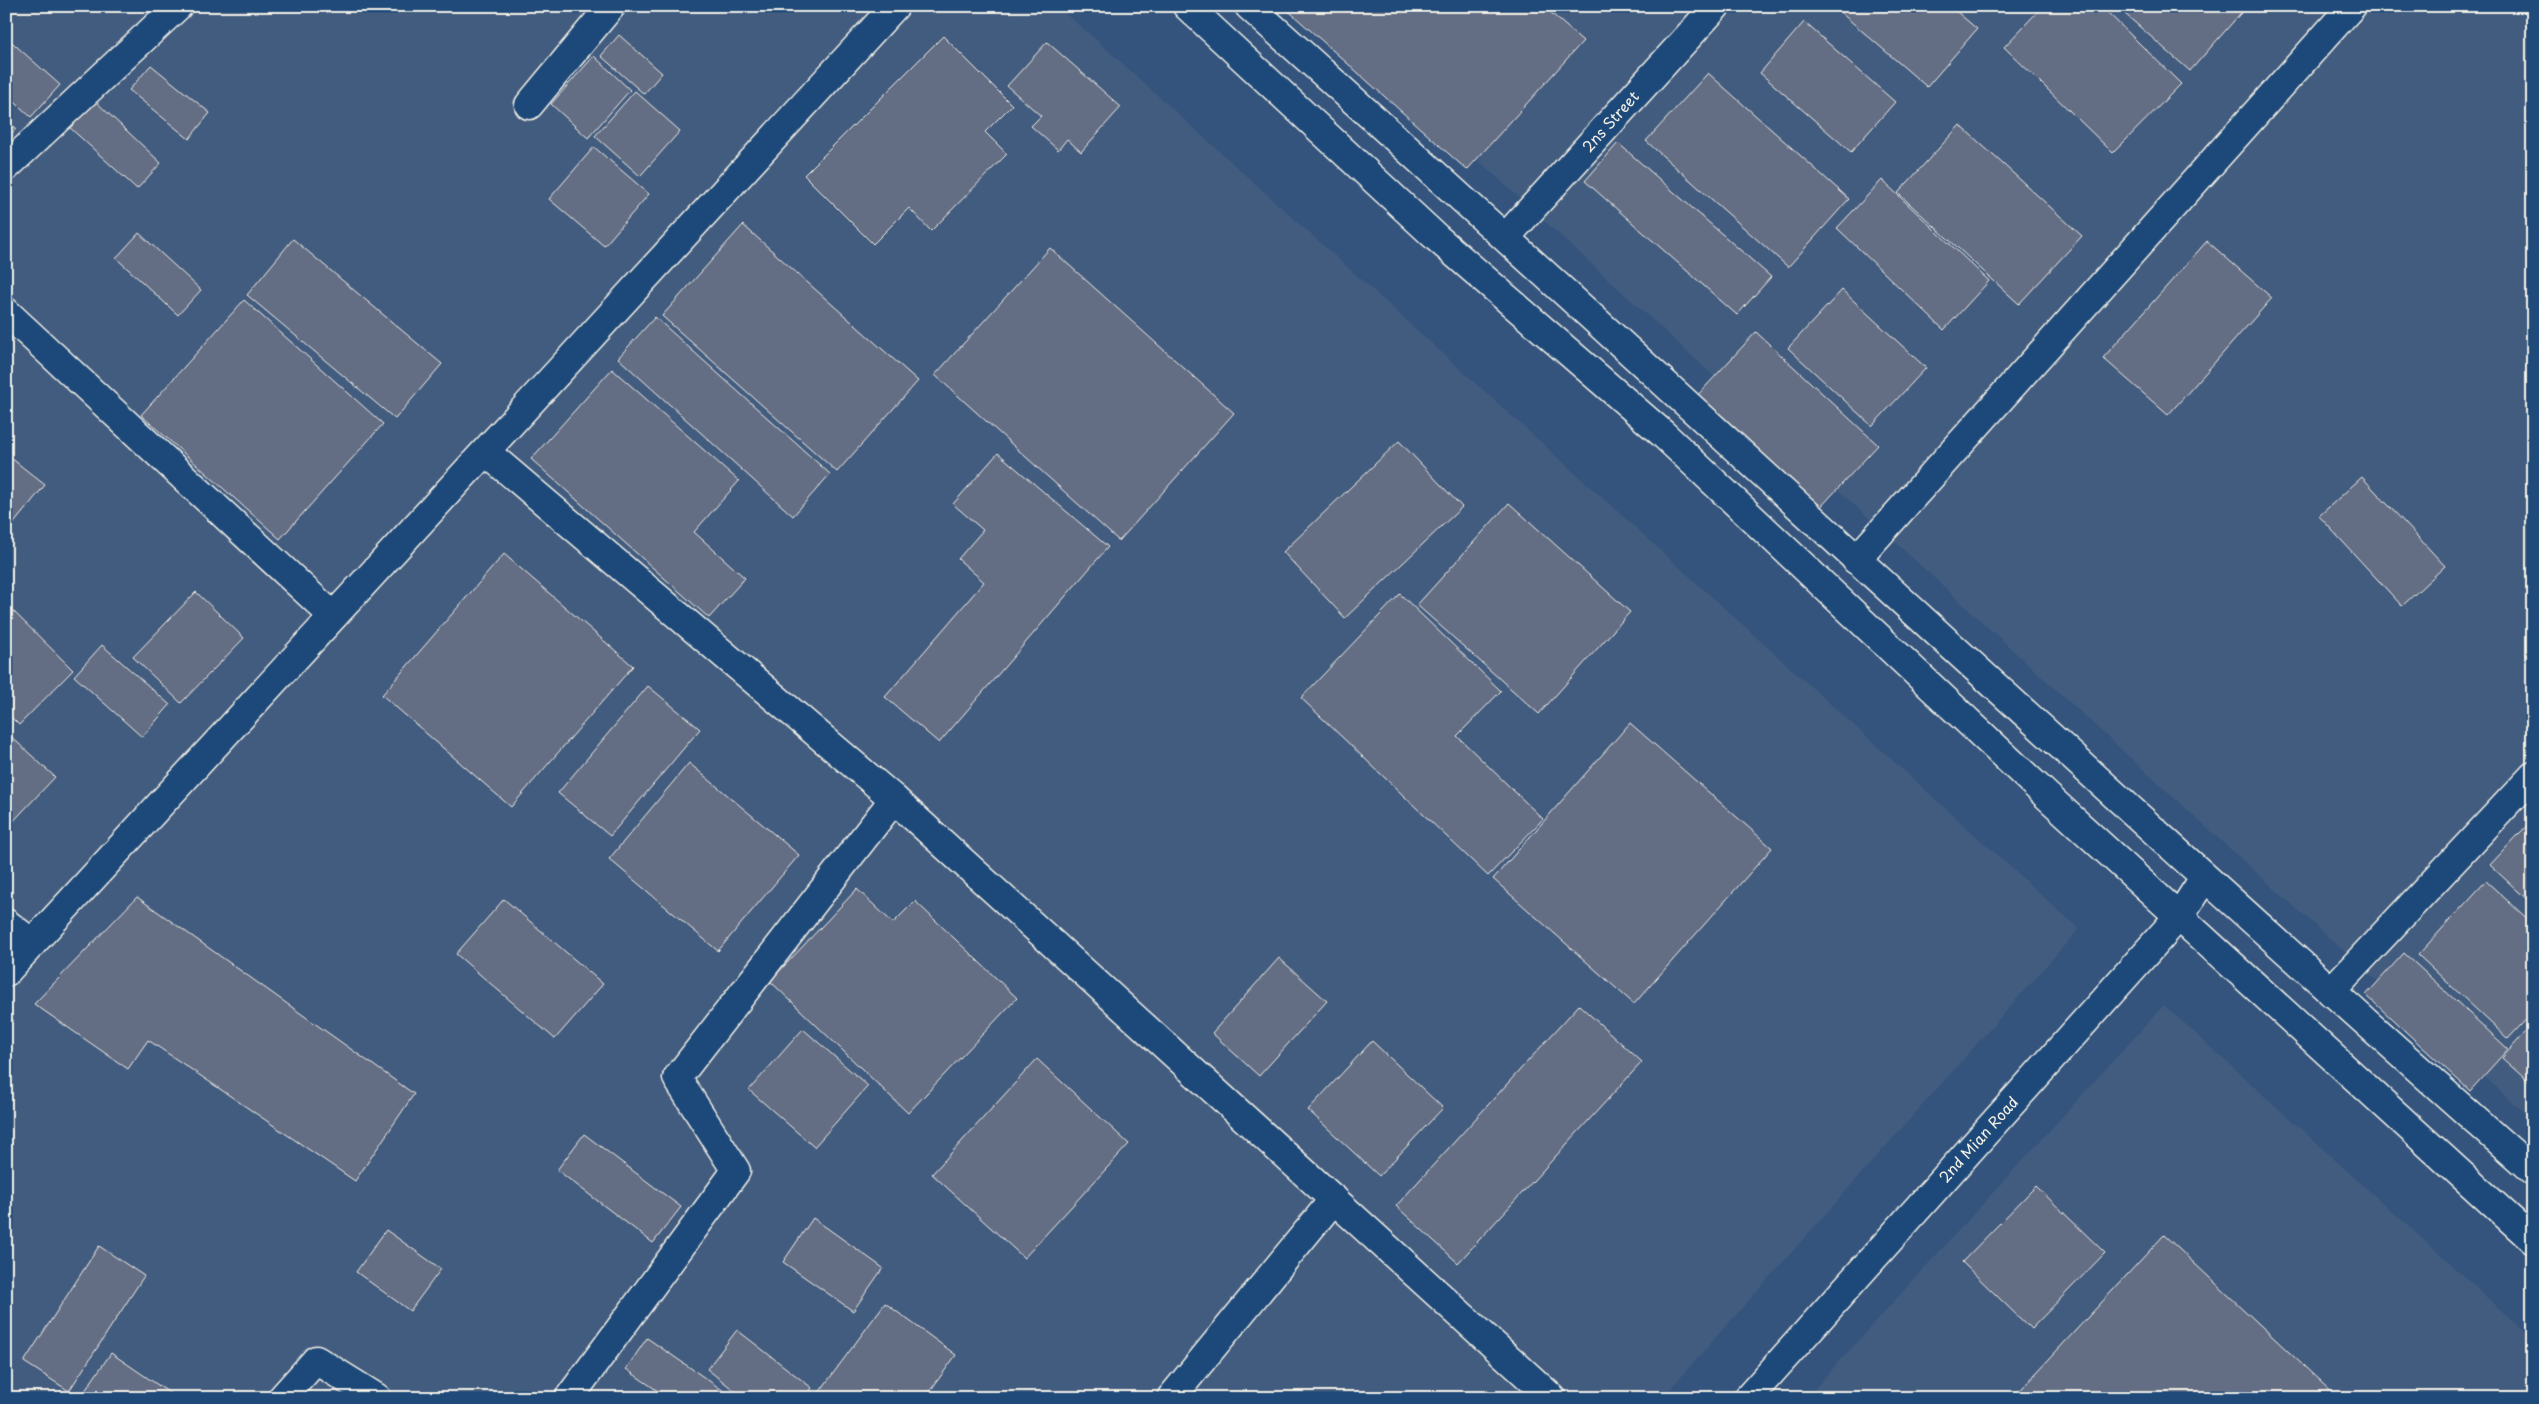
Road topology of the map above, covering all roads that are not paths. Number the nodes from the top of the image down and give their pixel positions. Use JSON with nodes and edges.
{"nodes":[{"id":1,"x":178,"y":6,"type":"edge"},
{"id":2,"x":610,"y":6,"type":"edge"},
{"id":3,"x":895,"y":6,"type":"edge"},
{"id":4,"x":1187,"y":6,"type":"edge"},
{"id":5,"x":1249,"y":6,"type":"edge"},
{"id":6,"x":1716,"y":6,"type":"edge"},
{"id":7,"x":2352,"y":6,"type":"edge"},
{"id":8,"x":529,"y":105,"type":"dead end"},
{"id":9,"x":6,"y":167,"type":"edge"},
{"id":10,"x":1506,"y":237,"type":"junction"},
{"id":11,"x":6,"y":312,"type":"edge"},
{"id":12,"x":486,"y":452,"type":"junction"},
{"id":13,"x":1856,"y":560,"type":"junction"},
{"id":14,"x":333,"y":616,"type":"junction"},
{"id":15,"x":2533,"y":776,"type":"edge"},
{"id":16,"x":894,"y":799,"type":"junction"},
{"id":17,"x":2204,"y":878,"type":"junction"},
{"id":18,"x":2180,"y":915,"type":"junction"},
{"id":19,"x":6,"y":923,"type":"edge"},
{"id":20,"x":32,"y":943,"type":"junction"},
{"id":21,"x":6,"y":972,"type":"edge"},
{"id":22,"x":2330,"y":992,"type":"junction"},
{"id":23,"x":2533,"y":1171,"type":"edge"},
{"id":24,"x":1334,"y":1199,"type":"junction"},
{"id":25,"x":2533,"y":1240,"type":"edge"},
{"id":26,"x":282,"y":1398,"type":"edge"},
{"id":27,"x":377,"y":1398,"type":"edge"},
{"id":28,"x":569,"y":1398,"type":"edge"},
{"id":29,"x":1171,"y":1398,"type":"edge"},
{"id":30,"x":1552,"y":1398,"type":"edge"},
{"id":31,"x":1748,"y":1398,"type":"edge"}],
"edges":[{"from":1,"to":9,"type":"street"},
{"from":2,"to":8,"type":"street"},
{"from":3,"to":12,"type":"street"},
{"from":4,"to":18,"type":"street"},
{"from":5,"to":10,"type":"street"},
{"from":6,"to":10,"type":"street","name":"2ns Street"},
{"from":7,"to":13,"type":"street"},
{"from":10,"to":13,"type":"street"},
{"from":11,"to":14,"type":"street"},
{"from":12,"to":14,"type":"street"},
{"from":12,"to":16,"type":"street"},
{"from":13,"to":17,"type":"street"},
{"from":14,"to":20,"type":"street"},
{"from":15,"to":22,"type":"street"},
{"from":16,"to":24,"type":"street"},
{"from":16,"to":28,"type":"street"},
{"from":17,"to":18,"type":"street","name":"2nd Mian Road"},
{"from":17,"to":22,"type":"street"},
{"from":18,"to":25,"type":"street"},
{"from":18,"to":31,"type":"street","name":"2nd Mian Road"},
{"from":19,"to":20,"type":"street"},
{"from":20,"to":21,"type":"street"},
{"from":22,"to":23,"type":"street"},
{"from":24,"to":29,"type":"street"},
{"from":24,"to":30,"type":"street"},
{"from":26,"to":27,"type":"street"}]}
